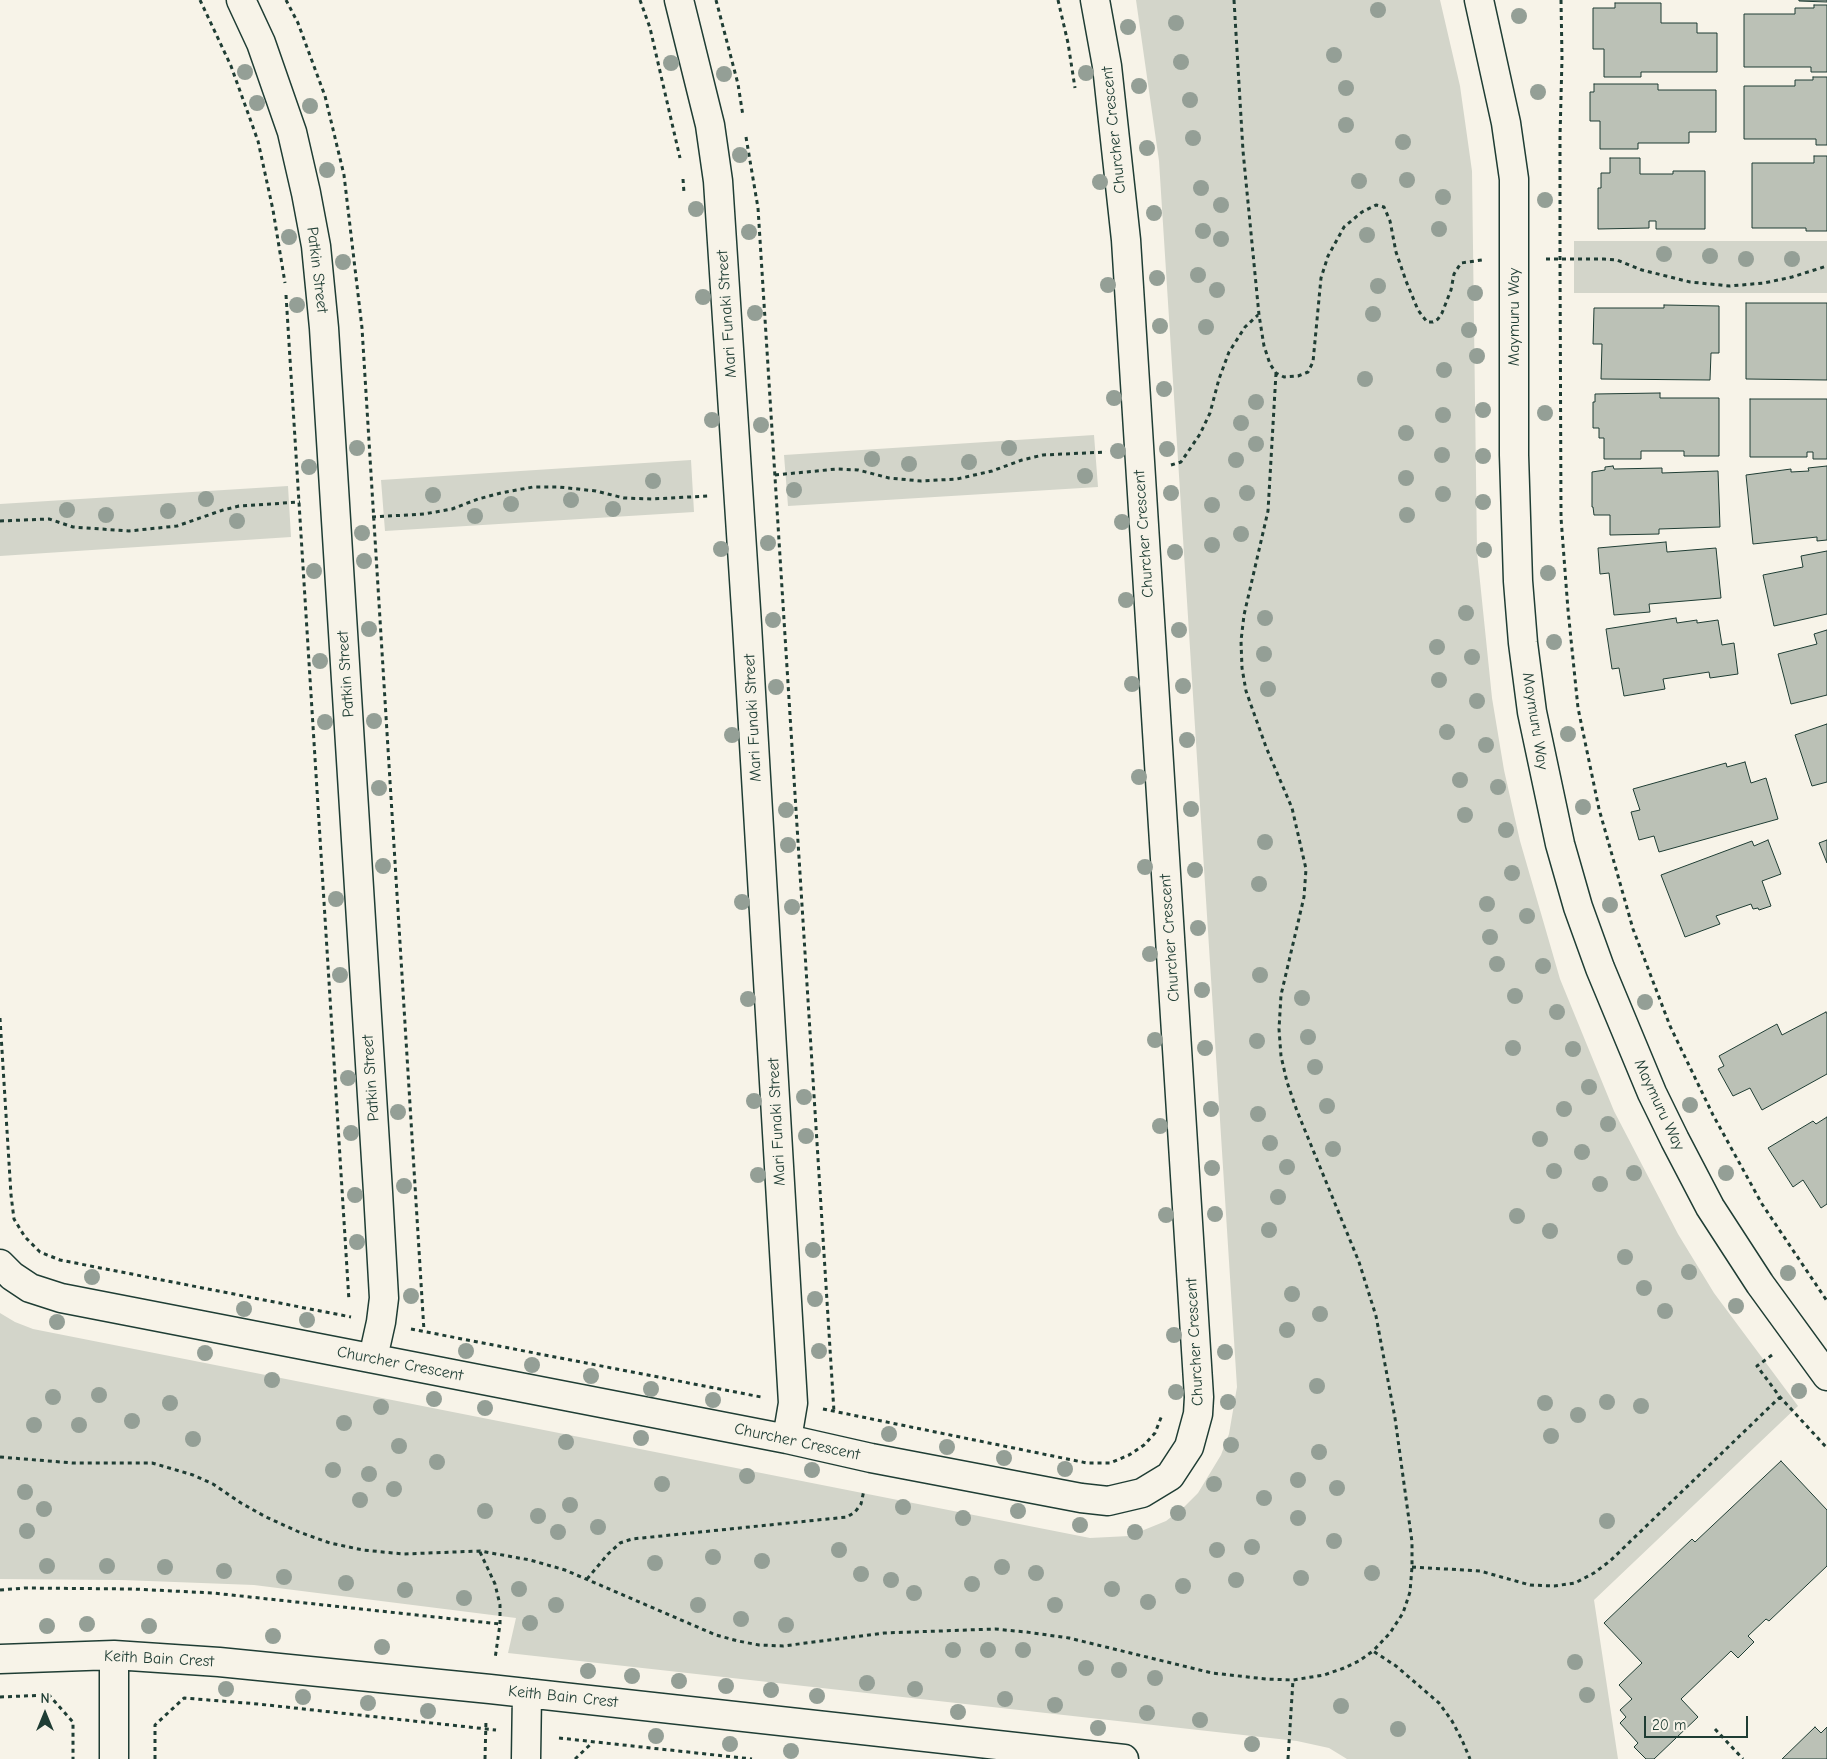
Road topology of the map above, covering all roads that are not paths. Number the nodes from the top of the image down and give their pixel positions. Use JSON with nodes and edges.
{"nodes":[{"id":1,"x":241,"y":0,"type":"edge"},
{"id":2,"x":679,"y":0,"type":"edge"},
{"id":3,"x":1095,"y":0,"type":"edge"},
{"id":4,"x":1479,"y":0,"type":"edge"},
{"id":5,"x":0,"y":1264,"type":"edge"},
{"id":6,"x":373,"y":1358,"type":"junction"},
{"id":7,"x":1827,"y":1376,"type":"edge"},
{"id":8,"x":787,"y":1439,"type":"junction"},
{"id":9,"x":114,"y":1655,"type":"junction"},
{"id":10,"x":0,"y":1659,"type":"edge"},
{"id":11,"x":527,"y":1693,"type":"junction"},
{"id":12,"x":526,"y":1746,"type":"edge"},
{"id":13,"x":114,"y":1759,"type":"edge"},
{"id":14,"x":1124,"y":1759,"type":"edge"}],
"edges":[{"from":1,"to":6,"type":"street","name":"Patkin Street"},
{"from":2,"to":8,"type":"street","name":"Mari Funaki Street"},
{"from":3,"to":8,"type":"street","name":"Churcher Crescent"},
{"from":4,"to":7,"type":"street","name":"Maymuru Way"},
{"from":5,"to":6,"type":"street","name":"Churcher Crescent"},
{"from":6,"to":8,"type":"street","name":"Churcher Crescent"},
{"from":9,"to":10,"type":"street","name":"Keith Bain Crest"},
{"from":9,"to":11,"type":"street","name":"Keith Bain Crest"},
{"from":9,"to":13,"type":"street"},
{"from":11,"to":12,"type":"street"},
{"from":11,"to":14,"type":"street","name":"Keith Bain Crest"}]}
